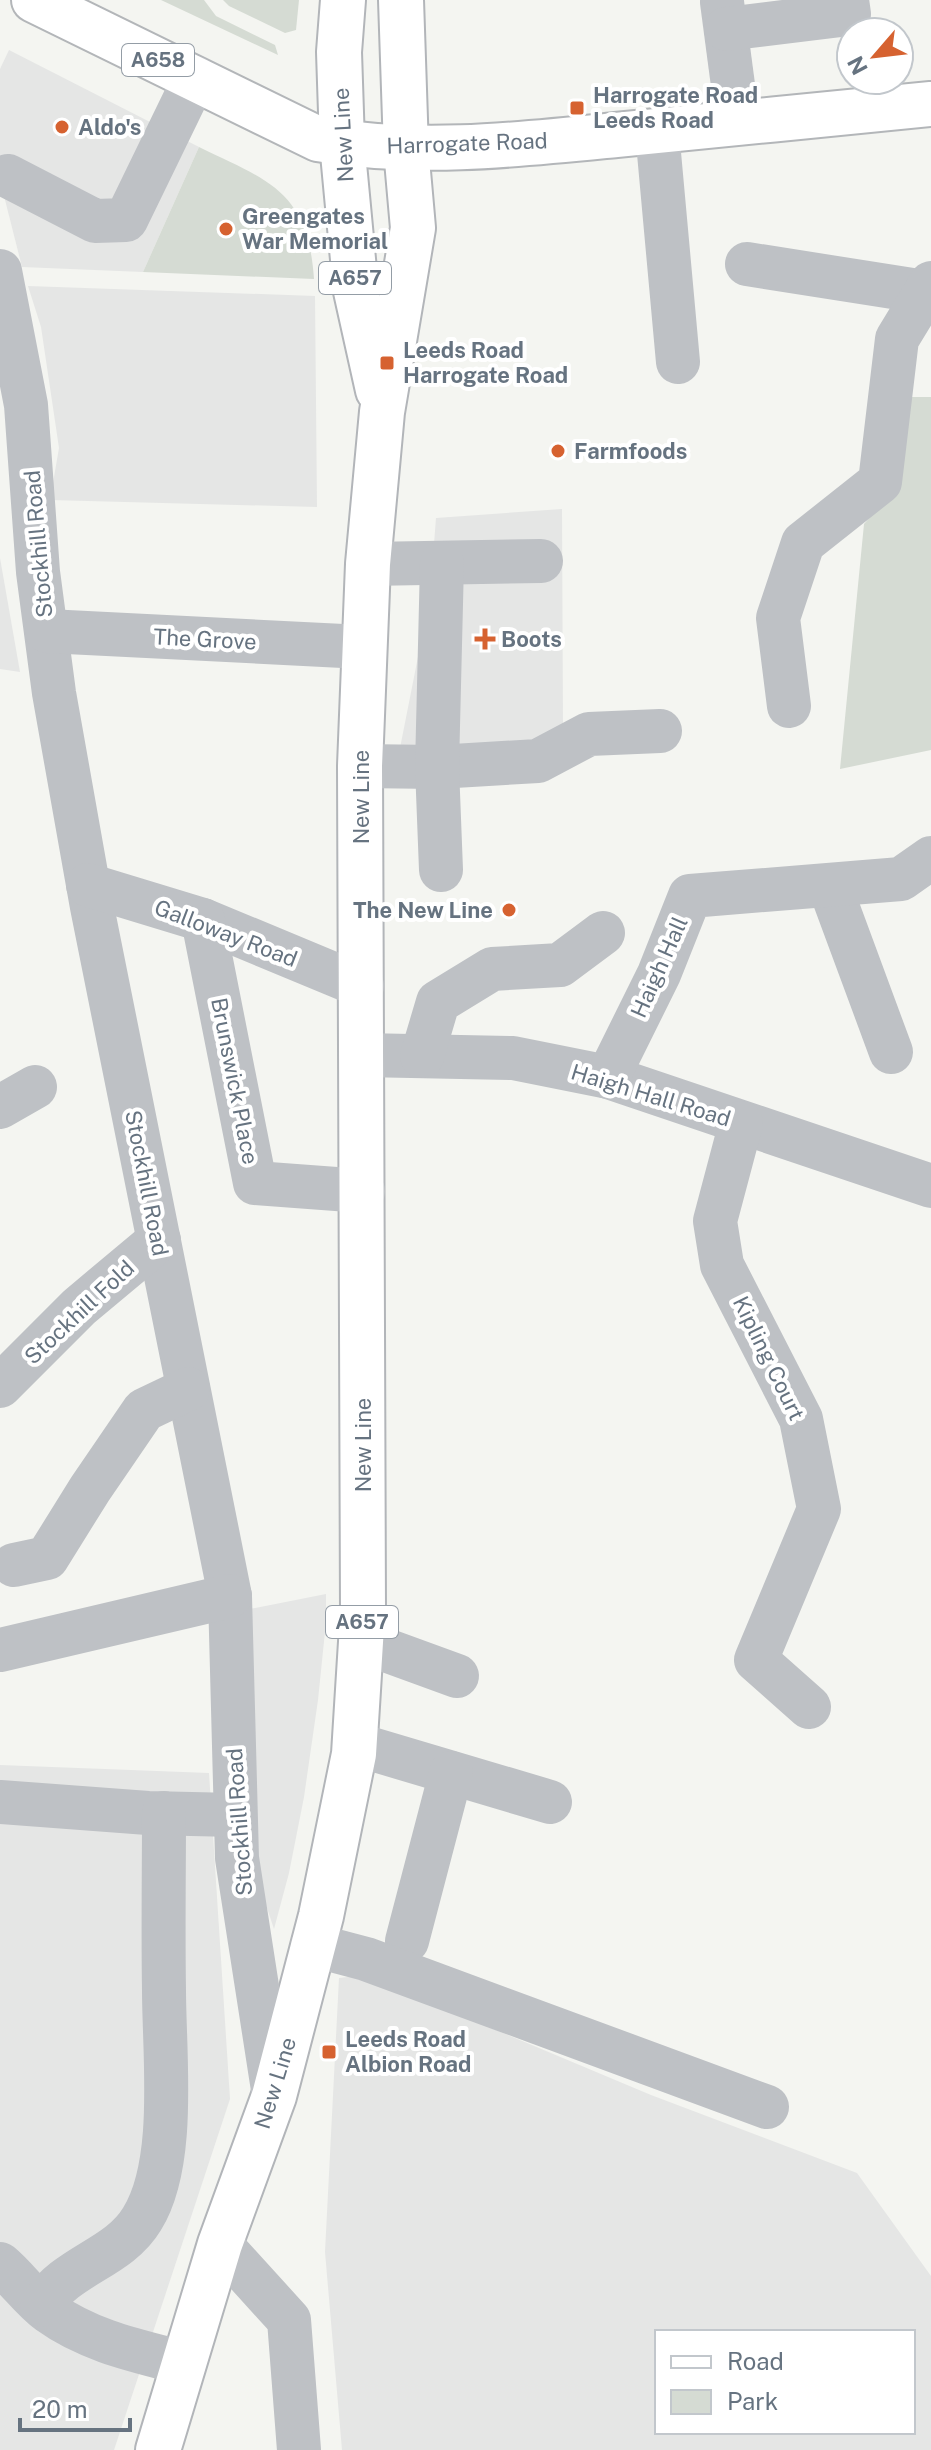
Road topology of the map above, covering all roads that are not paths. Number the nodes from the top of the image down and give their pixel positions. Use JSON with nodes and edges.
{"nodes":[{"id":1,"x":34,"y":0,"type":"edge"},
{"id":2,"x":343,"y":0,"type":"edge"},
{"id":3,"x":401,"y":0,"type":"edge"},
{"id":4,"x":848,"y":7,"type":"edge"},
{"id":5,"x":86,"y":10,"type":"edge"},
{"id":6,"x":724,"y":14,"type":"edge"},
{"id":7,"x":195,"y":78,"type":"junction"},
{"id":8,"x":931,"y":104,"type":"edge"},
{"id":9,"x":738,"y":123,"type":"junction"},
{"id":10,"x":657,"y":131,"type":"junction"},
{"id":11,"x":342,"y":143,"type":"junction"},
{"id":12,"x":406,"y":149,"type":"junction"},
{"id":13,"x":8,"y":176,"type":"dead end"},
{"id":14,"x":747,"y":264,"type":"dead end"},
{"id":15,"x":0,"y":271,"type":"edge"},
{"id":16,"x":928,"y":287,"type":"edge"},
{"id":17,"x":678,"y":362,"type":"dead end"},
{"id":18,"x":382,"y":412,"type":"junction"},
{"id":19,"x":541,"y":561,"type":"dead end"},
{"id":20,"x":442,"y":563,"type":"junction"},
{"id":21,"x":368,"y":564,"type":"junction"},
{"id":22,"x":47,"y":631,"type":"junction"},
{"id":23,"x":363,"y":647,"type":"junction"},
{"id":24,"x":789,"y":706,"type":"dead end"},
{"id":25,"x":660,"y":731,"type":"dead end"},
{"id":26,"x":360,"y":766,"type":"junction"},
{"id":27,"x":437,"y":767,"type":"junction"},
{"id":28,"x":931,"y":858,"type":"edge"},
{"id":29,"x":441,"y":870,"type":"dead end"},
{"id":30,"x":88,"y":885,"type":"junction"},
{"id":31,"x":830,"y":887,"type":"junction"},
{"id":32,"x":203,"y":920,"type":"junction"},
{"id":33,"x":603,"y":933,"type":"dead end"},
{"id":34,"x":362,"y":986,"type":"junction"},
{"id":35,"x":891,"y":1052,"type":"dead end"},
{"id":36,"x":362,"y":1055,"type":"junction"},
{"id":37,"x":422,"y":1056,"type":"junction"},
{"id":38,"x":608,"y":1077,"type":"junction"},
{"id":39,"x":741,"y":1123,"type":"junction"},
{"id":40,"x":931,"y":1186,"type":"edge"},
{"id":41,"x":363,"y":1191,"type":"junction"},
{"id":42,"x":159,"y":1240,"type":"junction"},
{"id":43,"x":0,"y":1386,"type":"edge"},
{"id":44,"x":188,"y":1389,"type":"junction"},
{"id":45,"x":14,"y":1565,"type":"dead end"},
{"id":46,"x":230,"y":1596,"type":"junction"},
{"id":47,"x":361,"y":1641,"type":"junction"},
{"id":48,"x":0,"y":1650,"type":"edge"},
{"id":49,"x":457,"y":1676,"type":"dead end"},
{"id":50,"x":809,"y":1707,"type":"dead end"},
{"id":51,"x":355,"y":1744,"type":"junction"},
{"id":52,"x":451,"y":1773,"type":"junction"},
{"id":53,"x":0,"y":1802,"type":"edge"},
{"id":54,"x":550,"y":1802,"type":"dead end"},
{"id":55,"x":164,"y":1813,"type":"junction"},
{"id":56,"x":235,"y":1815,"type":"junction"},
{"id":57,"x":407,"y":1941,"type":"dead end"},
{"id":58,"x":313,"y":1945,"type":"junction"},
{"id":59,"x":274,"y":2096,"type":"junction"},
{"id":60,"x":767,"y":2107,"type":"dead end"},
{"id":61,"x":220,"y":2244,"type":"junction"},
{"id":62,"x":0,"y":2264,"type":"edge"},
{"id":63,"x":42,"y":2305,"type":"junction"},
{"id":64,"x":184,"y":2363,"type":"junction"},
{"id":65,"x":158,"y":2450,"type":"edge"},
{"id":66,"x":299,"y":2450,"type":"edge"}],
"edges":[{"from":1,"to":5,"type":"main road","name":"Harrogate Road","number":"A658"},
{"from":2,"to":11,"type":"main road","name":"New Line","number":"A657"},
{"from":3,"to":12,"type":"main road","name":"New Line","number":"A657"},
{"from":4,"to":6,"type":"street"},
{"from":5,"to":7,"type":"main road","name":"Harrogate Road","number":"A658"},
{"from":6,"to":9,"type":"street"},
{"from":7,"to":11,"type":"main road","name":"Harrogate Road","number":"A658"},
{"from":7,"to":13,"type":"street"},
{"from":8,"to":9,"type":"main road","name":"Harrogate Road","number":"A658"},
{"from":9,"to":10,"type":"main road","name":"Harrogate Road","number":"A658"},
{"from":10,"to":12,"type":"main road","name":"Harrogate Road","number":"A658"},
{"from":10,"to":17,"type":"street"},
{"from":11,"to":12,"type":"main road","name":"Harrogate Road","number":"A658"},
{"from":11,"to":18,"type":"main road","name":"New Line","number":"A657"},
{"from":12,"to":18,"type":"main road","name":"New Line","number":"A657"},
{"from":14,"to":16,"type":"street"},
{"from":15,"to":22,"type":"street","name":"Stockhill Road"},
{"from":16,"to":24,"type":"street"},
{"from":18,"to":21,"type":"main road","name":"New Line","number":"A657"},
{"from":19,"to":20,"type":"street"},
{"from":20,"to":21,"type":"street"},
{"from":20,"to":27,"type":"street"},
{"from":21,"to":23,"type":"main road","name":"New Line","number":"A657"},
{"from":22,"to":23,"type":"street","name":"The Grove"},
{"from":22,"to":30,"type":"street","name":"Stockhill Road"},
{"from":23,"to":26,"type":"main road","name":"New Line","number":"A657"},
{"from":25,"to":27,"type":"street"},
{"from":26,"to":27,"type":"street"},
{"from":26,"to":34,"type":"main road","name":"New Line","number":"A657"},
{"from":27,"to":29,"type":"street"},
{"from":28,"to":31,"type":"street","name":"Haigh Hall"},
{"from":30,"to":32,"type":"street","name":"Galloway Road"},
{"from":30,"to":42,"type":"street","name":"Stockhill Road"},
{"from":31,"to":35,"type":"street"},
{"from":31,"to":38,"type":"street","name":"Haigh Hall"},
{"from":32,"to":34,"type":"street","name":"Galloway Road"},
{"from":32,"to":41,"type":"street","name":"Brunswick Place"},
{"from":33,"to":37,"type":"street"},
{"from":34,"to":36,"type":"main road","name":"New Line","number":"A657"},
{"from":36,"to":37,"type":"street","name":"Haigh Hall Road"},
{"from":36,"to":41,"type":"main road","name":"New Line","number":"A657"},
{"from":37,"to":38,"type":"street","name":"Haigh Hall Road"},
{"from":38,"to":39,"type":"street","name":"Haigh Hall Road"},
{"from":39,"to":40,"type":"street","name":"Haigh Hall Road"},
{"from":39,"to":50,"type":"street","name":"Kipling Court"},
{"from":41,"to":47,"type":"main road","name":"New Line","number":"A657"},
{"from":42,"to":43,"type":"street","name":"Stockhill Fold"},
{"from":42,"to":44,"type":"street","name":"Stockhill Road"},
{"from":44,"to":45,"type":"street"},
{"from":44,"to":46,"type":"street","name":"Stockhill Road"},
{"from":46,"to":48,"type":"street"},
{"from":46,"to":56,"type":"street","name":"Stockhill Road"},
{"from":47,"to":49,"type":"street"},
{"from":47,"to":51,"type":"main road","name":"New Line","number":"A657"},
{"from":51,"to":52,"type":"street"},
{"from":51,"to":58,"type":"main road","name":"New Line","number":"A657"},
{"from":52,"to":54,"type":"street"},
{"from":52,"to":57,"type":"street"},
{"from":53,"to":55,"type":"street"},
{"from":55,"to":56,"type":"street"},
{"from":55,"to":63,"type":"street"},
{"from":56,"to":59,"type":"street","name":"Stockhill Road"},
{"from":58,"to":59,"type":"main road","name":"New Line","number":"A657"},
{"from":58,"to":60,"type":"street"},
{"from":59,"to":61,"type":"main road","name":"New Line","number":"A657"},
{"from":61,"to":64,"type":"main road","name":"New Line","number":"A657"},
{"from":61,"to":66,"type":"street"},
{"from":62,"to":63,"type":"street"},
{"from":63,"to":64,"type":"street"},
{"from":64,"to":65,"type":"main road","name":"New Line","number":"A657"}]}
